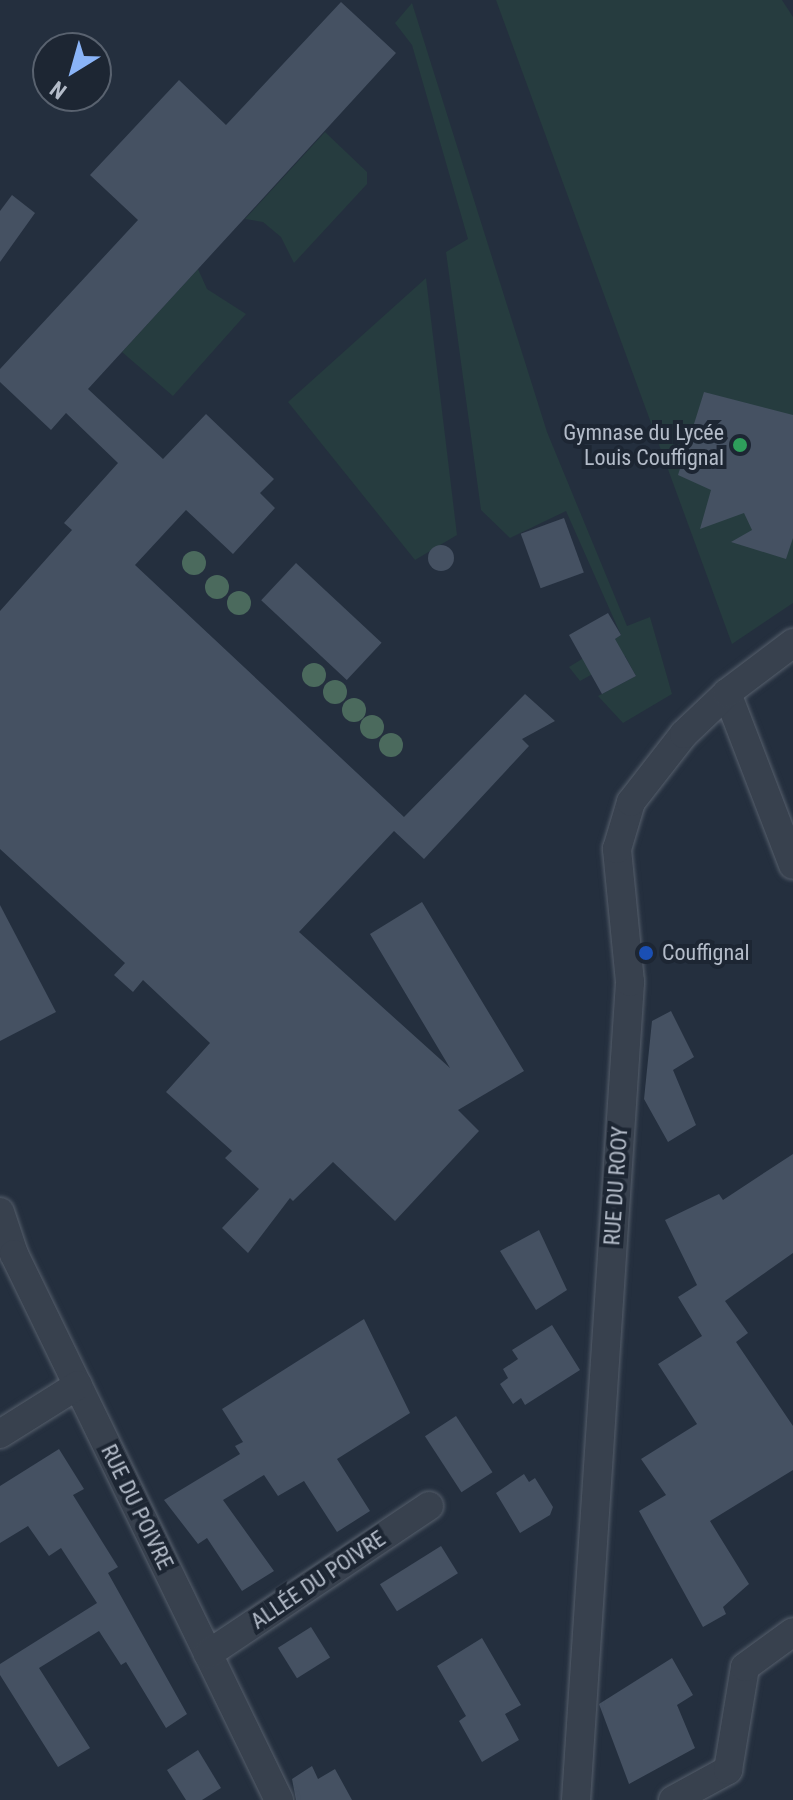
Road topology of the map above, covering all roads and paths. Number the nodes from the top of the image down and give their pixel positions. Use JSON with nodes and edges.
{"nodes":[{"id":1,"x":793,"y":643,"type":"edge"},
{"id":2,"x":727,"y":693,"type":"junction"},
{"id":3,"x":793,"y":865,"type":"edge"},
{"id":4,"x":0,"y":1212,"type":"edge"},
{"id":5,"x":78,"y":1385,"type":"junction"},
{"id":6,"x":0,"y":1434,"type":"edge"},
{"id":7,"x":429,"y":1506,"type":"dead end"},
{"id":8,"x":793,"y":1632,"type":"edge"},
{"id":9,"x":208,"y":1654,"type":"junction"},
{"id":10,"x":279,"y":1800,"type":"edge"},
{"id":11,"x":576,"y":1800,"type":"edge"},
{"id":12,"x":673,"y":1800,"type":"edge"}],
"edges":[{"from":1,"to":2,"type":"street","name":"RUE DU ROOY"},
{"from":2,"to":3,"type":"street"},
{"from":2,"to":11,"type":"street","name":"RUE DU ROOY"},
{"from":4,"to":5,"type":"street","name":"RUE DU POIVRE"},
{"from":5,"to":6,"type":"street"},
{"from":5,"to":9,"type":"street","name":"RUE DU POIVRE"},
{"from":7,"to":9,"type":"street","name":"ALLÉE DU POIVRE"},
{"from":8,"to":12,"type":"street"},
{"from":9,"to":10,"type":"street","name":"RUE DU POIVRE"}]}
